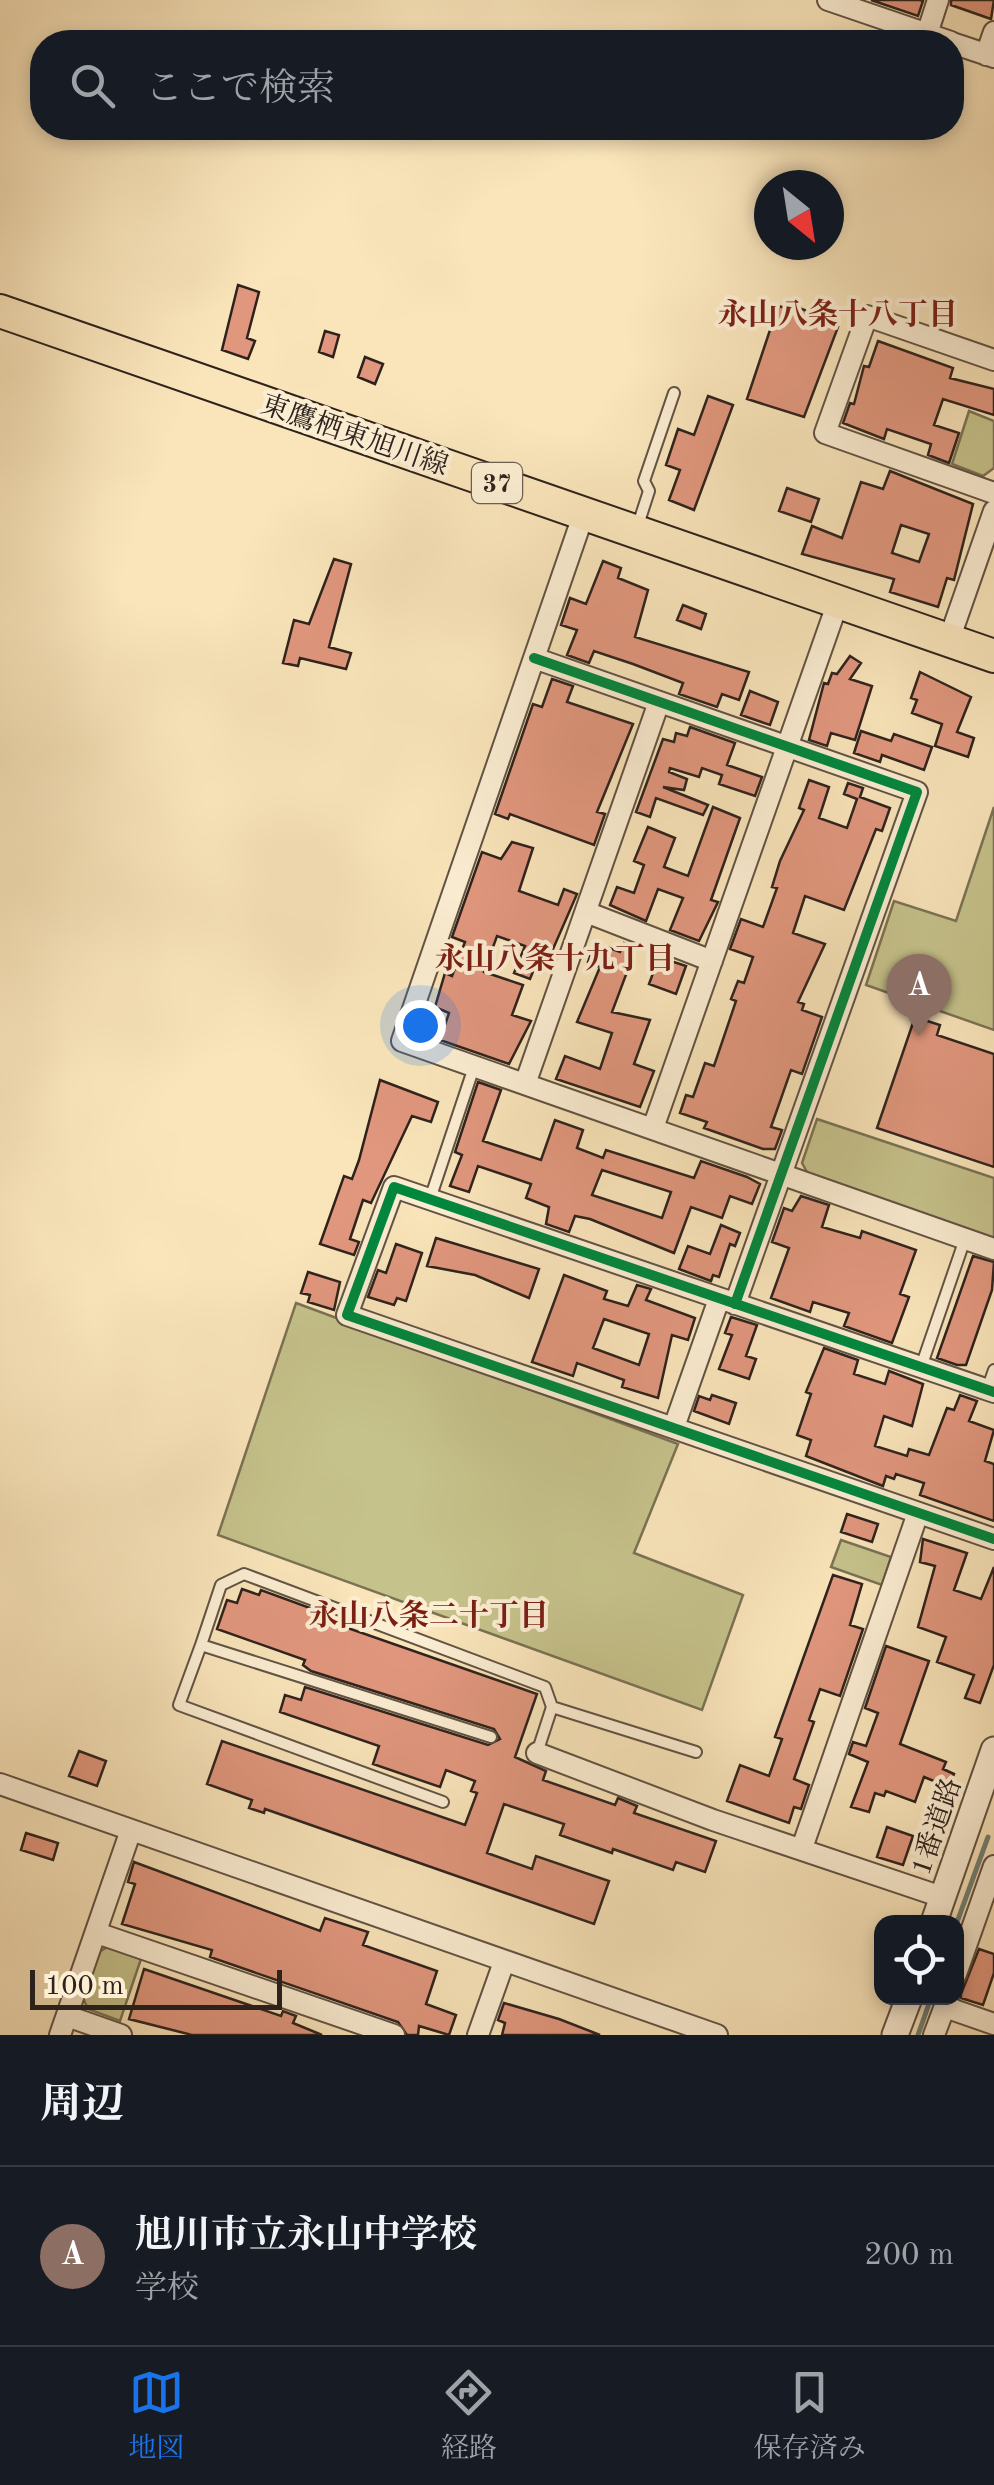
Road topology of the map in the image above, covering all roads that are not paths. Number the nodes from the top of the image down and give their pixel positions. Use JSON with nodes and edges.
{"nodes":[{"id":1,"x":828,"y":0,"type":"edge"},
{"id":2,"x":938,"y":0,"type":"edge"},
{"id":3,"x":866,"y":6,"type":"edge"},
{"id":4,"x":918,"y":30,"type":"edge"},
{"id":5,"x":928,"y":30,"type":"edge"},
{"id":6,"x":994,"y":32,"type":"edge"},
{"id":7,"x":964,"y":47,"type":"edge"},
{"id":8,"x":990,"y":56,"type":"edge"},
{"id":9,"x":0,"y":311,"type":"edge"},
{"id":10,"x":994,"y":360,"type":"edge"},
{"id":11,"x":674,"y":393,"type":"dead end"},
{"id":12,"x":994,"y":493,"type":"edge"},
{"id":13,"x":994,"y":511,"type":"edge"},
{"id":14,"x":584,"y":514,"type":"junction"},
{"id":15,"x":636,"y":532,"type":"junction"},
{"id":16,"x":838,"y":602,"type":"junction"},
{"id":17,"x":949,"y":640,"type":"junction"},
{"id":18,"x":994,"y":656,"type":"edge"},
{"id":19,"x":534,"y":658,"type":"junction"},
{"id":20,"x":659,"y":702,"type":"junction"},
{"id":21,"x":788,"y":747,"type":"junction"},
{"id":22,"x":586,"y":912,"type":"junction"},
{"id":23,"x":712,"y":960,"type":"junction"},
{"id":24,"x":475,"y":1066,"type":"junction"},
{"id":25,"x":525,"y":1084,"type":"junction"},
{"id":26,"x":653,"y":1128,"type":"junction"},
{"id":27,"x":782,"y":1174,"type":"junction"},
{"id":28,"x":430,"y":1199,"type":"junction"},
{"id":29,"x":965,"y":1238,"type":"junction"},
{"id":30,"x":994,"y":1249,"type":"edge"},
{"id":31,"x":727,"y":1301,"type":"junction"},
{"id":32,"x":921,"y":1367,"type":"junction"},
{"id":33,"x":992,"y":1384,"type":"edge"},
{"id":34,"x":674,"y":1428,"type":"junction"},
{"id":35,"x":918,"y":1513,"type":"junction"},
{"id":36,"x":994,"y":1539,"type":"edge"},
{"id":37,"x":201,"y":1644,"type":"junction"},
{"id":38,"x":552,"y":1706,"type":"junction"},
{"id":39,"x":491,"y":1737,"type":"dead end"},
{"id":40,"x":994,"y":1750,"type":"edge"},
{"id":41,"x":696,"y":1752,"type":"dead end"},
{"id":42,"x":537,"y":1753,"type":"joint"},
{"id":43,"x":0,"y":1784,"type":"edge"},
{"id":44,"x":443,"y":1802,"type":"dead end"},
{"id":45,"x":131,"y":1830,"type":"junction"},
{"id":46,"x":802,"y":1848,"type":"junction"},
{"id":47,"x":994,"y":1866,"type":"edge"},
{"id":48,"x":942,"y":1896,"type":"junction"},
{"id":49,"x":936,"y":1915,"type":"edge"},
{"id":50,"x":984,"y":1927,"type":"edge"},
{"id":51,"x":97,"y":1933,"type":"junction"},
{"id":52,"x":964,"y":1961,"type":"edge"},
{"id":53,"x":504,"y":1962,"type":"junction"},
{"id":54,"x":907,"y":2005,"type":"edge"},
{"id":55,"x":945,"y":2005,"type":"edge"},
{"id":56,"x":953,"y":2005,"type":"edge"},
{"id":57,"x":994,"y":2024,"type":"edge"},
{"id":58,"x":64,"y":2026,"type":"edge"},
{"id":59,"x":121,"y":2035,"type":"edge"},
{"id":60,"x":394,"y":2035,"type":"edge"},
{"id":61,"x":478,"y":2035,"type":"edge"},
{"id":62,"x":717,"y":2035,"type":"edge"},
{"id":63,"x":896,"y":2035,"type":"edge"},
{"id":64,"x":934,"y":2035,"type":"edge"}],
"edges":[{"from":1,"to":3,"type":"street"},
{"from":2,"to":5,"type":"street"},
{"from":3,"to":4,"type":"street"},
{"from":6,"to":8,"type":"street"},
{"from":7,"to":8,"type":"street"},
{"from":9,"to":14,"type":"main road","name":"東鷹栖東旭川線","number":"37"},
{"from":10,"to":12,"type":"street"},
{"from":11,"to":15,"type":"lane"},
{"from":13,"to":17,"type":"street"},
{"from":14,"to":15,"type":"main road","name":"東鷹栖東旭川線","number":"37"},
{"from":14,"to":19,"type":"street"},
{"from":15,"to":16,"type":"main road","name":"東鷹栖東旭川線","number":"37"},
{"from":16,"to":17,"type":"main road","name":"東鷹栖東旭川線","number":"37"},
{"from":16,"to":21,"type":"street"},
{"from":17,"to":18,"type":"main road","name":"東鷹栖東旭川線","number":"37"},
{"from":19,"to":20,"type":"street"},
{"from":19,"to":24,"type":"street"},
{"from":20,"to":21,"type":"street"},
{"from":20,"to":22,"type":"street"},
{"from":21,"to":23,"type":"street"},
{"from":21,"to":27,"type":"street"},
{"from":22,"to":23,"type":"street"},
{"from":22,"to":25,"type":"street"},
{"from":23,"to":26,"type":"street"},
{"from":24,"to":25,"type":"street"},
{"from":24,"to":28,"type":"lane"},
{"from":25,"to":26,"type":"street"},
{"from":26,"to":27,"type":"street"},
{"from":27,"to":29,"type":"street"},
{"from":27,"to":31,"type":"street"},
{"from":28,"to":31,"type":"street"},
{"from":28,"to":34,"type":"street"},
{"from":29,"to":30,"type":"street"},
{"from":29,"to":32,"type":"lane"},
{"from":31,"to":32,"type":"street"},
{"from":31,"to":34,"type":"street"},
{"from":32,"to":33,"type":"street"},
{"from":34,"to":35,"type":"street"},
{"from":35,"to":36,"type":"street"},
{"from":35,"to":46,"type":"street"},
{"from":37,"to":38,"type":"lane"},
{"from":37,"to":39,"type":"lane"},
{"from":37,"to":44,"type":"lane"},
{"from":38,"to":41,"type":"lane"},
{"from":38,"to":42,"type":"lane"},
{"from":40,"to":48,"type":"street","name":"1番道路"},
{"from":42,"to":46,"type":"street"},
{"from":43,"to":45,"type":"street"},
{"from":45,"to":51,"type":"street"},
{"from":45,"to":53,"type":"street"},
{"from":46,"to":48,"type":"street"},
{"from":47,"to":50,"type":"street"},
{"from":48,"to":49,"type":"street","name":"1番道路"},
{"from":50,"to":52,"type":"street"},
{"from":51,"to":58,"type":"street"},
{"from":51,"to":60,"type":"street"},
{"from":53,"to":61,"type":"street"},
{"from":53,"to":62,"type":"street"},
{"from":54,"to":63,"type":"street"},
{"from":55,"to":64,"type":"street"},
{"from":56,"to":57,"type":"street"},
{"from":58,"to":59,"type":"street"}]}
